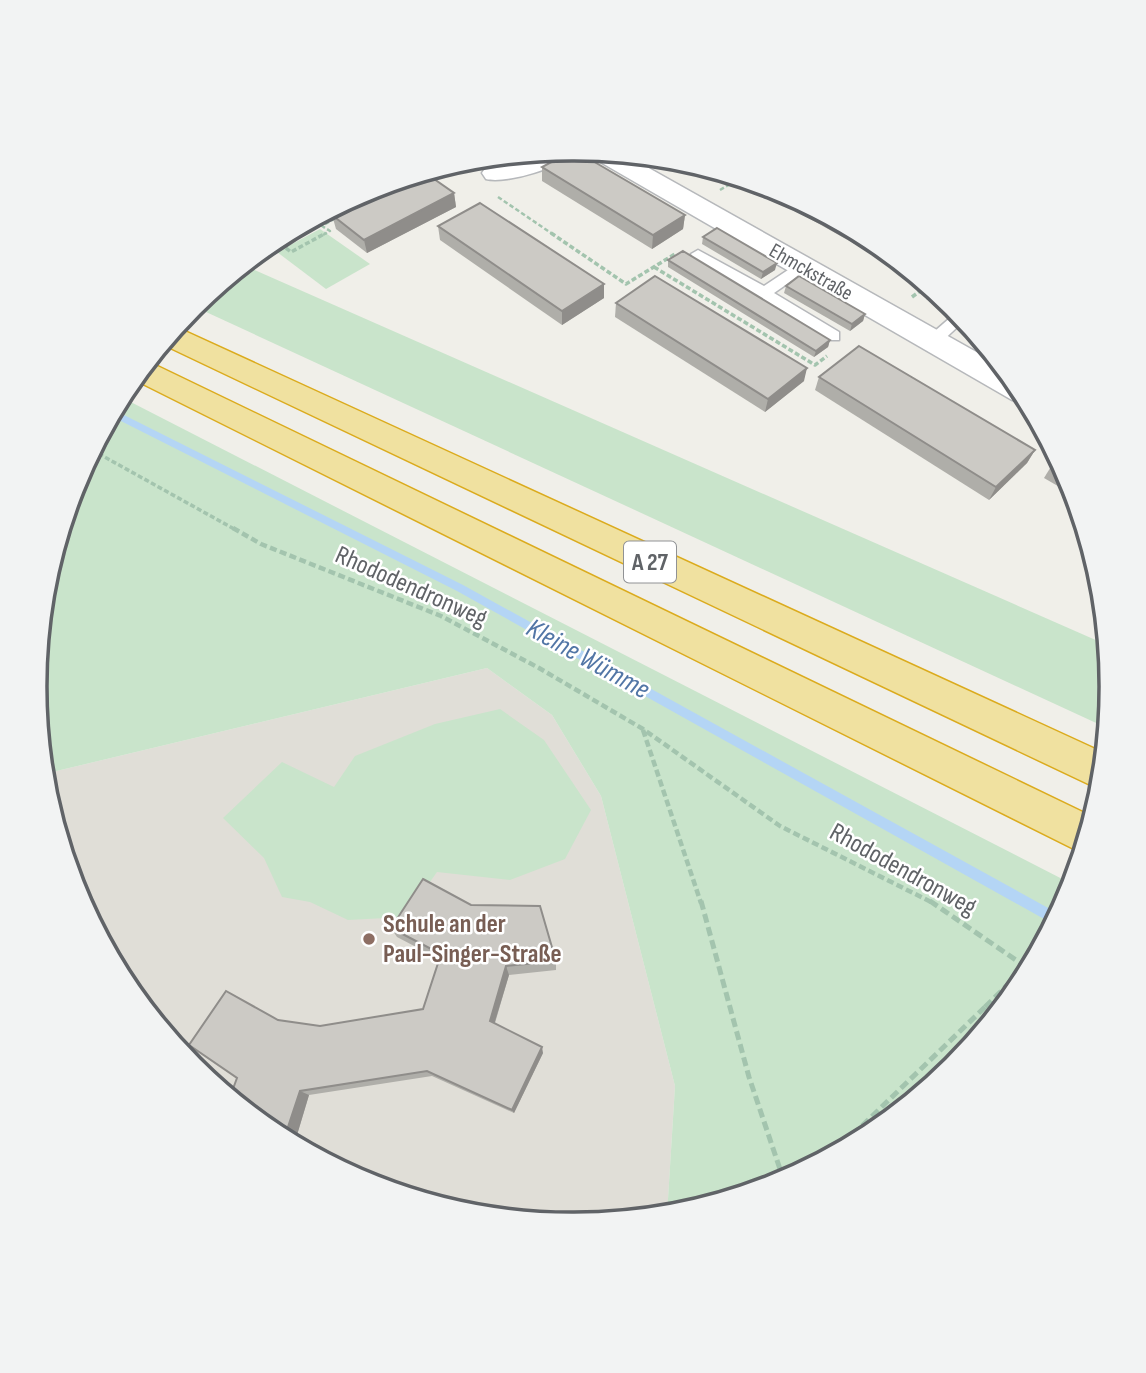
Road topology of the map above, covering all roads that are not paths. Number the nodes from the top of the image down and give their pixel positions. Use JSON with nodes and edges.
{"nodes":[{"id":1,"x":540,"y":162,"type":"edge"},
{"id":2,"x":620,"y":163,"type":"edge"},
{"id":3,"x":495,"y":173,"type":"road end"},
{"id":4,"x":698,"y":254,"type":"dead end"},
{"id":5,"x":802,"y":267,"type":"junction"},
{"id":6,"x":764,"y":293,"type":"junction"},
{"id":7,"x":952,"y":323,"type":"edge"},
{"id":8,"x":834,"y":336,"type":"dead end"},
{"id":9,"x":179,"y":339,"type":"edge"},
{"id":10,"x":933,"y":341,"type":"junction"},
{"id":11,"x":150,"y":375,"type":"edge"},
{"id":12,"x":999,"y":378,"type":"edge"},
{"id":13,"x":1092,"y":767,"type":"edge"},
{"id":14,"x":1079,"y":831,"type":"edge"}],
"edges":[{"from":1,"to":3,"type":"street"},
{"from":2,"to":5,"type":"street","name":"Ehmckstraße"},
{"from":4,"to":6,"type":"lane"},
{"from":5,"to":6,"type":"lane"},
{"from":5,"to":10,"type":"street","name":"Ehmckstraße"},
{"from":6,"to":8,"type":"lane"},
{"from":7,"to":10,"type":"lane"},
{"from":9,"to":13,"type":"highway","number":"A 27"},
{"from":10,"to":12,"type":"street","name":"Ehmckstraße"},
{"from":11,"to":14,"type":"highway","number":"A 27"}]}
